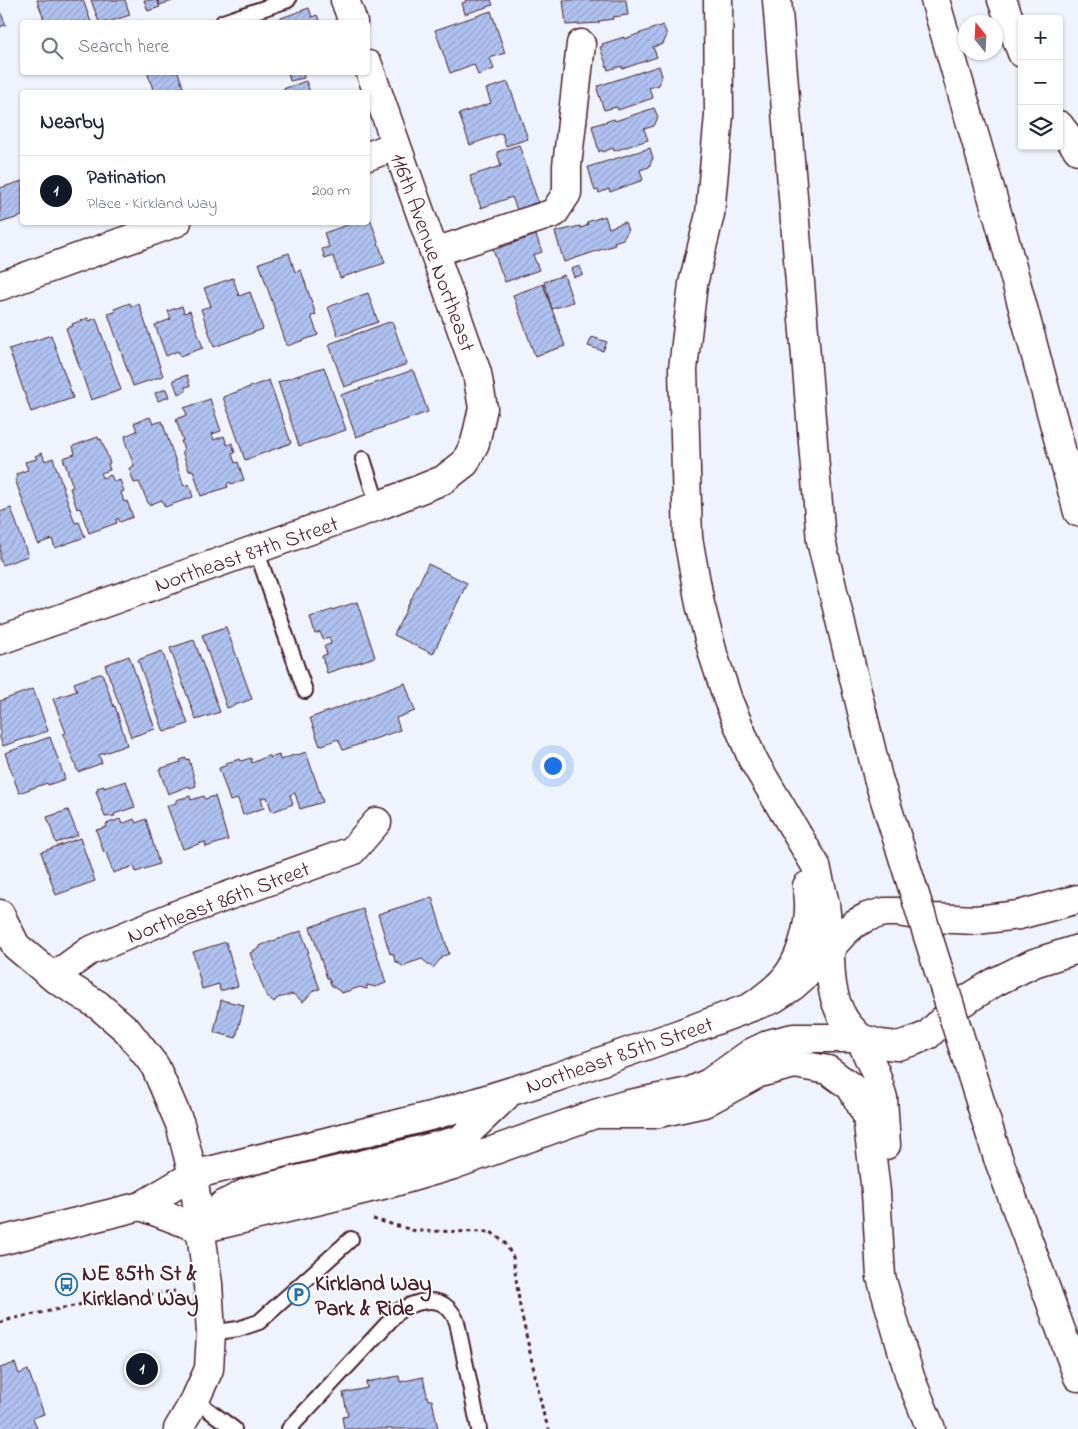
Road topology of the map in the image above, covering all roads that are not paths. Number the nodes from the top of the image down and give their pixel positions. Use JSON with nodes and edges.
{"nodes":[{"id":1,"x":288,"y":0,"type":"edge"},
{"id":2,"x":345,"y":0,"type":"edge"},
{"id":3,"x":718,"y":0,"type":"edge"},
{"id":4,"x":777,"y":0,"type":"edge"},
{"id":5,"x":935,"y":0,"type":"edge"},
{"id":6,"x":1002,"y":0,"type":"edge"},
{"id":7,"x":229,"y":20,"type":"edge"},
{"id":8,"x":352,"y":20,"type":"edge"},
{"id":9,"x":1018,"y":42,"type":"edge"},
{"id":10,"x":580,"y":44,"type":"dead end"},
{"id":11,"x":370,"y":71,"type":"edge"},
{"id":12,"x":1063,"y":130,"type":"edge"},
{"id":13,"x":395,"y":146,"type":"junction"},
{"id":14,"x":1078,"y":150,"type":"edge"},
{"id":15,"x":370,"y":155,"type":"edge"},
{"id":16,"x":169,"y":225,"type":"edge"},
{"id":17,"x":435,"y":252,"type":"junction"},
{"id":18,"x":0,"y":286,"type":"edge"},
{"id":19,"x":476,"y":443,"type":"joint"},
{"id":20,"x":363,"y":459,"type":"dead end"},
{"id":21,"x":378,"y":506,"type":"junction"},
{"id":22,"x":1078,"y":512,"type":"edge"},
{"id":23,"x":256,"y":549,"type":"junction"},
{"id":24,"x":0,"y":640,"type":"edge"},
{"id":25,"x":305,"y":690,"type":"dead end"},
{"id":26,"x":784,"y":811,"type":"junction"},
{"id":27,"x":378,"y":822,"type":"dead end"},
{"id":28,"x":1078,"y":899,"type":"edge"},
{"id":29,"x":0,"y":914,"type":"edge"},
{"id":30,"x":830,"y":949,"type":"junction"},
{"id":31,"x":1078,"y":949,"type":"edge"},
{"id":32,"x":53,"y":977,"type":"junction"},
{"id":33,"x":754,"y":1006,"type":"junction"},
{"id":34,"x":860,"y":1038,"type":"junction"},
{"id":35,"x":509,"y":1092,"type":"junction"},
{"id":36,"x":595,"y":1114,"type":"junction"},
{"id":37,"x":193,"y":1175,"type":"junction"},
{"id":38,"x":876,"y":1192,"type":"junction"},
{"id":39,"x":140,"y":1206,"type":"junction"},
{"id":40,"x":201,"y":1229,"type":"junction"},
{"id":41,"x":351,"y":1239,"type":"dead end"},
{"id":42,"x":0,"y":1241,"type":"edge"},
{"id":43,"x":211,"y":1333,"type":"junction"},
{"id":44,"x":1078,"y":1376,"type":"edge"},
{"id":45,"x":195,"y":1400,"type":"junction"},
{"id":46,"x":178,"y":1429,"type":"edge"},
{"id":47,"x":234,"y":1429,"type":"edge"},
{"id":48,"x":289,"y":1429,"type":"edge"},
{"id":49,"x":479,"y":1429,"type":"edge"},
{"id":50,"x":931,"y":1429,"type":"edge"}],
"edges":[{"from":1,"to":7,"type":"lane"},
{"from":2,"to":8,"type":"main road"},
{"from":3,"to":26,"type":"main road"},
{"from":4,"to":44,"type":"main road","bridge":true},
{"from":5,"to":22,"type":"main road"},
{"from":6,"to":9,"type":"main road"},
{"from":10,"to":17,"type":"main road"},
{"from":11,"to":13,"type":"main road","name":"116th Avenue Northeast"},
{"from":12,"to":14,"type":"main road"},
{"from":13,"to":15,"type":"main road"},
{"from":13,"to":17,"type":"main road","name":"116th Avenue Northeast"},
{"from":16,"to":18,"type":"main road"},
{"from":17,"to":19,"type":"main road","name":"116th Avenue Northeast"},
{"from":19,"to":21,"type":"main road","name":"Northeast 87th Street"},
{"from":20,"to":21,"type":"lane"},
{"from":21,"to":23,"type":"main road","name":"Northeast 87th Street"},
{"from":23,"to":24,"type":"main road","name":"Northeast 87th Street"},
{"from":23,"to":25,"type":"lane"},
{"from":26,"to":30,"type":"main road"},
{"from":26,"to":33,"type":"main road"},
{"from":27,"to":32,"type":"main road","name":"Northeast 86th Street"},
{"from":28,"to":30,"type":"main road","name":"Northeast 85th Street"},
{"from":29,"to":32,"type":"main road"},
{"from":30,"to":33,"type":"main road","name":"Northeast 85th Street"},
{"from":30,"to":34,"type":"main road"},
{"from":31,"to":34,"type":"main road"},
{"from":32,"to":37,"type":"main road"},
{"from":33,"to":35,"type":"main road","name":"Northeast 85th Street"},
{"from":34,"to":36,"type":"main road"},
{"from":34,"to":38,"type":"main road"},
{"from":35,"to":37,"type":"main road","name":"Northeast 85th Street"},
{"from":35,"to":40,"type":"main road"},
{"from":36,"to":38,"type":"main road"},
{"from":36,"to":40,"type":"main road"},
{"from":37,"to":39,"type":"main road","name":"Northeast 85th Street"},
{"from":37,"to":40,"type":"main road"},
{"from":38,"to":50,"type":"main road"},
{"from":39,"to":40,"type":"main road"},
{"from":39,"to":42,"type":"main road","name":"Northeast 85th Street"},
{"from":40,"to":43,"type":"main road"},
{"from":41,"to":43,"type":"lane"},
{"from":43,"to":45,"type":"main road"},
{"from":45,"to":46,"type":"main road"},
{"from":45,"to":47,"type":"lane"},
{"from":48,"to":49,"type":"lane"}]}
